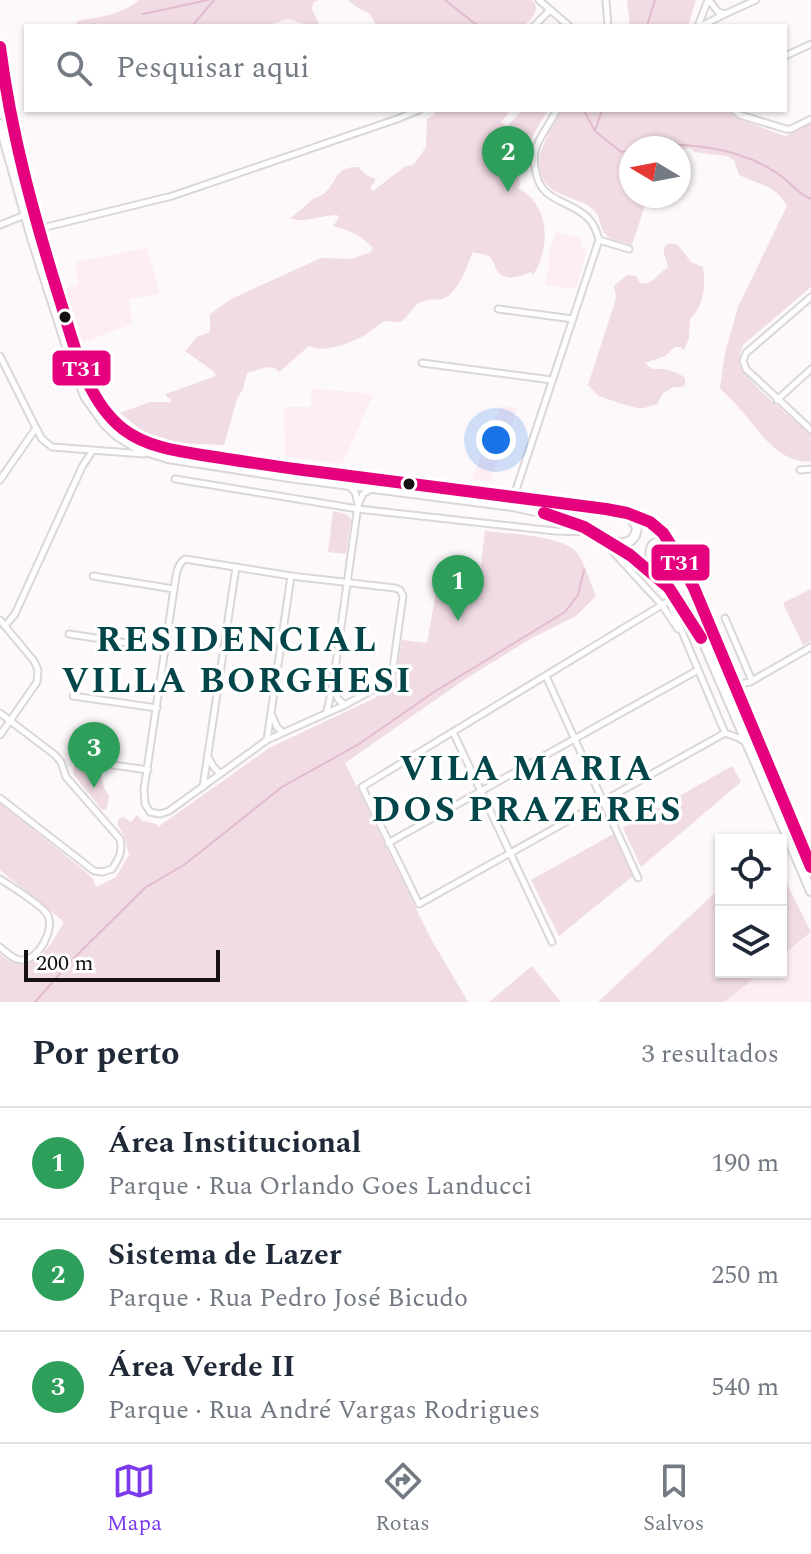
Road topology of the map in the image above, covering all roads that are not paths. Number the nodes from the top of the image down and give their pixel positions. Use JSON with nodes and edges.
{"nodes":[{"id":1,"x":606,"y":0,"type":"edge"},
{"id":2,"x":708,"y":0,"type":"edge"},
{"id":3,"x":756,"y":0,"type":"edge"},
{"id":4,"x":542,"y":1,"type":"edge"},
{"id":5,"x":550,"y":10,"type":"junction"},
{"id":6,"x":725,"y":14,"type":"junction"},
{"id":7,"x":536,"y":24,"type":"edge"},
{"id":8,"x":567,"y":24,"type":"edge"},
{"id":9,"x":608,"y":24,"type":"edge"},
{"id":10,"x":701,"y":24,"type":"edge"},
{"id":11,"x":704,"y":24,"type":"edge"},
{"id":12,"x":811,"y":44,"type":"edge"},
{"id":13,"x":0,"y":47,"type":"edge"},
{"id":14,"x":787,"y":55,"type":"edge"},
{"id":15,"x":0,"y":81,"type":"edge"},
{"id":16,"x":414,"y":112,"type":"edge"},
{"id":17,"x":556,"y":112,"type":"edge"},
{"id":18,"x":736,"y":112,"type":"edge"},
{"id":19,"x":811,"y":119,"type":"edge"},
{"id":20,"x":0,"y":124,"type":"edge"},
{"id":21,"x":11,"y":124,"type":"junction"},
{"id":22,"x":25,"y":214,"type":"junction"},
{"id":23,"x":0,"y":225,"type":"edge"},
{"id":24,"x":38,"y":229,"type":"junction"},
{"id":25,"x":599,"y":240,"type":"junction"},
{"id":26,"x":629,"y":249,"type":"dead end"},
{"id":27,"x":811,"y":297,"type":"edge"},
{"id":28,"x":498,"y":309,"type":"dead end"},
{"id":29,"x":573,"y":319,"type":"junction"},
{"id":30,"x":0,"y":356,"type":"edge"},
{"id":31,"x":422,"y":363,"type":"dead end"},
{"id":32,"x":811,"y":369,"type":"edge"},
{"id":33,"x":552,"y":380,"type":"junction"},
{"id":34,"x":777,"y":400,"type":"junction"},
{"id":35,"x":36,"y":428,"type":"junction"},
{"id":36,"x":811,"y":430,"type":"edge"},
{"id":37,"x":73,"y":450,"type":"junction"},
{"id":38,"x":93,"y":450,"type":"junction"},
{"id":39,"x":153,"y":455,"type":"junction"},
{"id":40,"x":82,"y":467,"type":"junction"},
{"id":41,"x":811,"y":469,"type":"edge"},
{"id":42,"x":800,"y":470,"type":"dead end"},
{"id":43,"x":175,"y":479,"type":"dead end"},
{"id":44,"x":0,"y":480,"type":"edge"},
{"id":45,"x":346,"y":484,"type":"junction"},
{"id":46,"x":373,"y":488,"type":"junction"},
{"id":47,"x":513,"y":497,"type":"junction"},
{"id":48,"x":358,"y":507,"type":"junction"},
{"id":49,"x":627,"y":513,"type":"junction"},
{"id":50,"x":591,"y":532,"type":"junction"},
{"id":51,"x":606,"y":539,"type":"junction"},
{"id":52,"x":672,"y":547,"type":"junction"},
{"id":53,"x":236,"y":567,"type":"junction"},
{"id":54,"x":93,"y":576,"type":"dead end"},
{"id":55,"x":291,"y":576,"type":"junction"},
{"id":56,"x":653,"y":576,"type":"junction"},
{"id":57,"x":348,"y":582,"type":"junction"},
{"id":58,"x":174,"y":589,"type":"junction"},
{"id":59,"x":672,"y":599,"type":"junction"},
{"id":60,"x":662,"y":605,"type":"junction"},
{"id":61,"x":725,"y":618,"type":"dead end"},
{"id":62,"x":0,"y":620,"type":"edge"},
{"id":63,"x":5,"y":626,"type":"junction"},
{"id":64,"x":69,"y":634,"type":"dead end"},
{"id":65,"x":685,"y":640,"type":"junction"},
{"id":66,"x":811,"y":647,"type":"edge"},
{"id":67,"x":165,"y":649,"type":"junction"},
{"id":68,"x":698,"y":670,"type":"junction"},
{"id":69,"x":546,"y":676,"type":"junction"},
{"id":70,"x":732,"y":680,"type":"junction"},
{"id":71,"x":751,"y":682,"type":"junction"},
{"id":72,"x":333,"y":684,"type":"junction"},
{"id":73,"x":73,"y":696,"type":"dead end"},
{"id":74,"x":740,"y":701,"type":"junction"},
{"id":75,"x":345,"y":705,"type":"junction"},
{"id":76,"x":157,"y":708,"type":"junction"},
{"id":77,"x":327,"y":712,"type":"junction"},
{"id":78,"x":0,"y":713,"type":"edge"},
{"id":79,"x":271,"y":713,"type":"junction"},
{"id":80,"x":10,"y":720,"type":"junction"},
{"id":81,"x":282,"y":732,"type":"junction"},
{"id":82,"x":453,"y":732,"type":"junction"},
{"id":83,"x":725,"y":733,"type":"junction"},
{"id":84,"x":0,"y":735,"type":"edge"},
{"id":85,"x":575,"y":739,"type":"junction"},
{"id":86,"x":267,"y":740,"type":"junction"},
{"id":87,"x":748,"y":746,"type":"junction"},
{"id":88,"x":208,"y":752,"type":"junction"},
{"id":89,"x":78,"y":760,"type":"dead end"},
{"id":90,"x":148,"y":770,"type":"junction"},
{"id":91,"x":220,"y":774,"type":"junction"},
{"id":92,"x":203,"y":787,"type":"junction"},
{"id":93,"x":481,"y":791,"type":"junction"},
{"id":94,"x":0,"y":798,"type":"edge"},
{"id":95,"x":603,"y":801,"type":"junction"},
{"id":96,"x":388,"y":843,"type":"junction"},
{"id":97,"x":510,"y":853,"type":"junction"},
{"id":98,"x":811,"y":867,"type":"edge"},
{"id":99,"x":638,"y":878,"type":"dead end"},
{"id":100,"x":0,"y":879,"type":"edge"},
{"id":101,"x":811,"y":891,"type":"edge"},
{"id":102,"x":552,"y":942,"type":"dead end"},
{"id":103,"x":0,"y":947,"type":"edge"}],
"edges":[{"from":1,"to":9,"type":"street"},
{"from":2,"to":6,"type":"street"},
{"from":2,"to":10,"type":"street"},
{"from":3,"to":6,"type":"street"},
{"from":4,"to":5,"type":"street"},
{"from":5,"to":7,"type":"street"},
{"from":5,"to":8,"type":"street"},
{"from":6,"to":11,"type":"street"},
{"from":12,"to":14,"type":"street"},
{"from":13,"to":21,"type":"main road"},
{"from":15,"to":21,"type":"main road"},
{"from":16,"to":24,"type":"street"},
{"from":17,"to":25,"type":"street"},
{"from":18,"to":19,"type":"street"},
{"from":20,"to":22,"type":"main road"},
{"from":21,"to":24,"type":"main road"},
{"from":22,"to":23,"type":"street"},
{"from":22,"to":39,"type":"main road"},
{"from":24,"to":47,"type":"main road"},
{"from":25,"to":26,"type":"street"},
{"from":25,"to":29,"type":"street"},
{"from":27,"to":34,"type":"street"},
{"from":28,"to":29,"type":"street"},
{"from":29,"to":33,"type":"street"},
{"from":30,"to":35,"type":"street"},
{"from":31,"to":33,"type":"street"},
{"from":32,"to":34,"type":"street"},
{"from":33,"to":47,"type":"street"},
{"from":34,"to":36,"type":"street"},
{"from":35,"to":37,"type":"street"},
{"from":35,"to":44,"type":"street"},
{"from":37,"to":38,"type":"street"},
{"from":37,"to":40,"type":"street"},
{"from":38,"to":39,"type":"street"},
{"from":38,"to":40,"type":"street"},
{"from":39,"to":45,"type":"main road"},
{"from":40,"to":63,"type":"street"},
{"from":41,"to":42,"type":"street"},
{"from":43,"to":48,"type":"street"},
{"from":45,"to":46,"type":"main road"},
{"from":45,"to":48,"type":"street"},
{"from":46,"to":48,"type":"street"},
{"from":46,"to":50,"type":"main road"},
{"from":47,"to":49,"type":"main road"},
{"from":48,"to":50,"type":"street"},
{"from":48,"to":57,"type":"street"},
{"from":49,"to":51,"type":"main road"},
{"from":49,"to":52,"type":"main road"},
{"from":50,"to":51,"type":"main road"},
{"from":51,"to":56,"type":"main road"},
{"from":51,"to":60,"type":"street"},
{"from":52,"to":56,"type":"main road"},
{"from":52,"to":70,"type":"main road"},
{"from":53,"to":55,"type":"street"},
{"from":53,"to":58,"type":"street"},
{"from":53,"to":88,"type":"street"},
{"from":54,"to":58,"type":"street"},
{"from":55,"to":57,"type":"street"},
{"from":55,"to":79,"type":"street"},
{"from":56,"to":59,"type":"main road"},
{"from":57,"to":72,"type":"street"},
{"from":57,"to":75,"type":"street"},
{"from":58,"to":67,"type":"street"},
{"from":59,"to":60,"type":"street"},
{"from":59,"to":65,"type":"street"},
{"from":59,"to":87,"type":"main road"},
{"from":60,"to":65,"type":"street"},
{"from":60,"to":69,"type":"street"},
{"from":61,"to":71,"type":"street"},
{"from":62,"to":63,"type":"street"},
{"from":63,"to":80,"type":"street"},
{"from":64,"to":67,"type":"street"},
{"from":65,"to":68,"type":"street"},
{"from":66,"to":71,"type":"street"},
{"from":67,"to":76,"type":"street"},
{"from":68,"to":83,"type":"street"},
{"from":68,"to":85,"type":"street"},
{"from":69,"to":82,"type":"street"},
{"from":69,"to":85,"type":"street"},
{"from":70,"to":71,"type":"street"},
{"from":70,"to":74,"type":"main road"},
{"from":71,"to":74,"type":"street"},
{"from":72,"to":75,"type":"street"},
{"from":72,"to":77,"type":"street"},
{"from":73,"to":76,"type":"street"},
{"from":74,"to":98,"type":"main road"},
{"from":75,"to":77,"type":"street"},
{"from":76,"to":90,"type":"street"},
{"from":77,"to":81,"type":"street"},
{"from":78,"to":80,"type":"street"},
{"from":79,"to":81,"type":"street"},
{"from":79,"to":86,"type":"street"},
{"from":80,"to":84,"type":"street"},
{"from":80,"to":94,"type":"street"},
{"from":81,"to":86,"type":"street"},
{"from":82,"to":93,"type":"street"},
{"from":82,"to":96,"type":"street"},
{"from":83,"to":87,"type":"street"},
{"from":83,"to":95,"type":"street"},
{"from":85,"to":93,"type":"street"},
{"from":85,"to":95,"type":"street"},
{"from":86,"to":91,"type":"street"},
{"from":87,"to":101,"type":"main road"},
{"from":88,"to":91,"type":"street"},
{"from":88,"to":92,"type":"street"},
{"from":89,"to":90,"type":"street"},
{"from":90,"to":92,"type":"street"},
{"from":91,"to":92,"type":"street"},
{"from":93,"to":96,"type":"street"},
{"from":93,"to":97,"type":"street"},
{"from":95,"to":97,"type":"street"},
{"from":95,"to":99,"type":"street"},
{"from":96,"to":97,"type":"street"},
{"from":97,"to":102,"type":"street"},
{"from":100,"to":103,"type":"street"}]}
